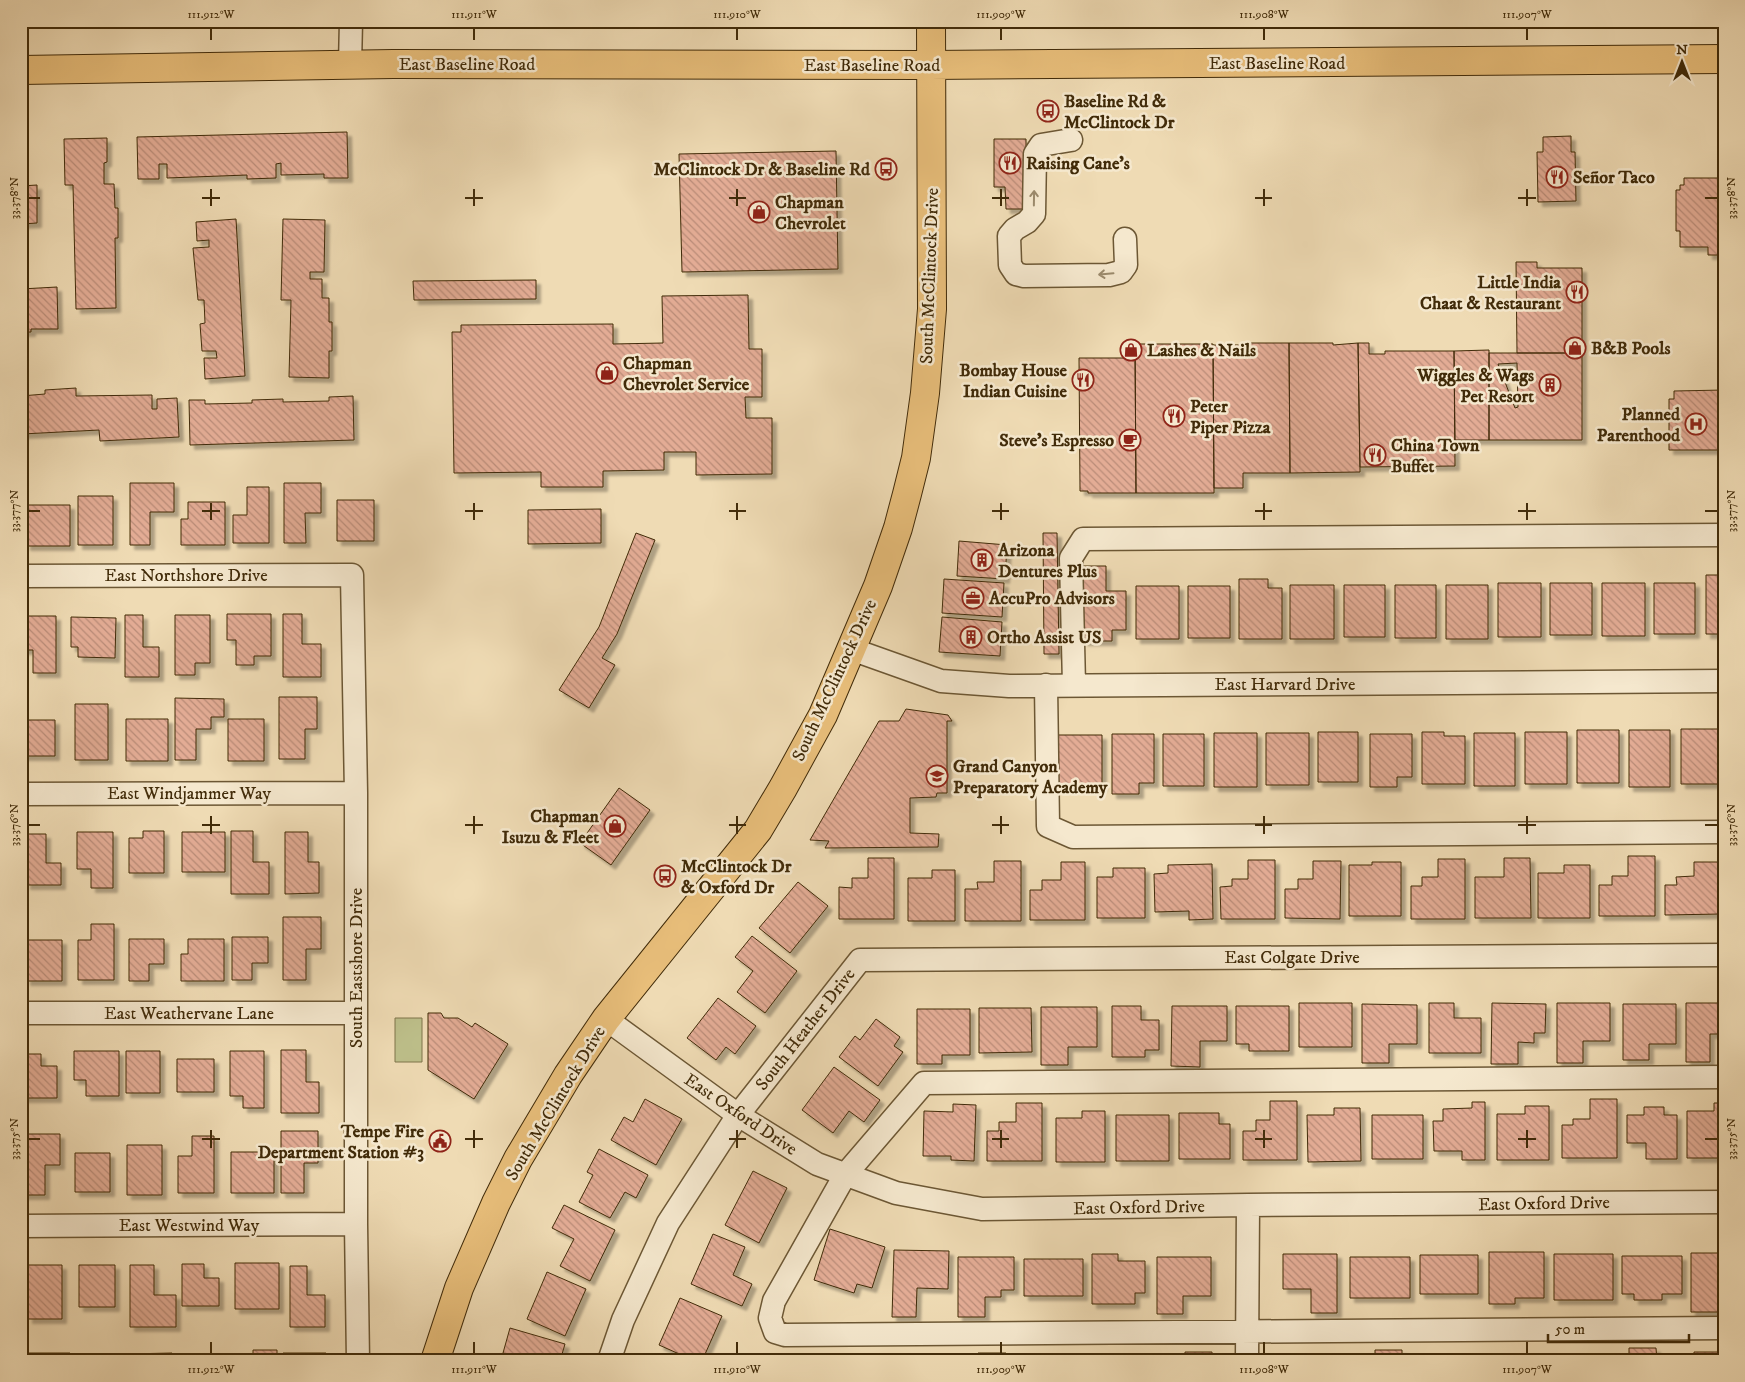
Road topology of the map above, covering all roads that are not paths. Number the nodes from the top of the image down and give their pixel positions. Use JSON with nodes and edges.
{"nodes":[{"id":1,"x":351,"y":21,"type":"edge"},
{"id":2,"x":931,"y":21,"type":"edge"},
{"id":3,"x":1724,"y":59,"type":"edge"},
{"id":4,"x":350,"y":65,"type":"junction"},
{"id":5,"x":930,"y":65,"type":"junction"},
{"id":6,"x":21,"y":70,"type":"edge"},
{"id":7,"x":1071,"y":140,"type":"dead end"},
{"id":8,"x":1125,"y":240,"type":"dead end"},
{"id":9,"x":1724,"y":535,"type":"edge"},
{"id":10,"x":352,"y":574,"type":"joint"},
{"id":11,"x":21,"y":576,"type":"edge"},
{"id":12,"x":851,"y":650,"type":"junction"},
{"id":13,"x":1724,"y":681,"type":"edge"},
{"id":14,"x":1046,"y":685,"type":"junction"},
{"id":15,"x":1074,"y":685,"type":"junction"},
{"id":16,"x":356,"y":792,"type":"junction"},
{"id":17,"x":21,"y":794,"type":"edge"},
{"id":18,"x":1724,"y":832,"type":"edge"},
{"id":19,"x":1724,"y":955,"type":"edge"},
{"id":20,"x":860,"y":960,"type":"joint"},
{"id":21,"x":21,"y":1013,"type":"edge"},
{"id":22,"x":356,"y":1013,"type":"junction"},
{"id":23,"x":606,"y":1019,"type":"junction"},
{"id":24,"x":1724,"y":1078,"type":"edge"},
{"id":25,"x":738,"y":1115,"type":"junction"},
{"id":26,"x":845,"y":1175,"type":"junction"},
{"id":27,"x":1724,"y":1202,"type":"edge"},
{"id":28,"x":1248,"y":1205,"type":"junction"},
{"id":29,"x":356,"y":1224,"type":"junction"},
{"id":30,"x":21,"y":1226,"type":"edge"},
{"id":31,"x":1724,"y":1328,"type":"edge"},
{"id":32,"x":1247,"y":1332,"type":"junction"},
{"id":33,"x":358,"y":1361,"type":"edge"},
{"id":34,"x":435,"y":1361,"type":"edge"},
{"id":35,"x":609,"y":1361,"type":"edge"},
{"id":36,"x":1247,"y":1361,"type":"edge"}],
"edges":[{"from":1,"to":4,"type":"street"},
{"from":2,"to":5,"type":"main road","name":"South McClintock Drive"},
{"from":3,"to":5,"type":"main road","name":"East Baseline Road"},
{"from":4,"to":5,"type":"main road","name":"East Baseline Road"},
{"from":4,"to":6,"type":"main road","name":"East Baseline Road"},
{"from":5,"to":12,"type":"main road","name":"South McClintock Drive"},
{"from":8,"to":7,"type":"street","one_way":true},
{"from":9,"to":15,"type":"street"},
{"from":10,"to":11,"type":"street","name":"East Northshore Drive"},
{"from":10,"to":16,"type":"street","name":"South Eastshore Drive"},
{"from":12,"to":14,"type":"street","name":"East Harvard Drive"},
{"from":12,"to":23,"type":"main road","name":"South McClintock Drive"},
{"from":13,"to":15,"type":"street","name":"East Harvard Drive"},
{"from":14,"to":15,"type":"street","name":"East Harvard Drive"},
{"from":14,"to":18,"type":"street"},
{"from":16,"to":17,"type":"street","name":"East Windjammer Way"},
{"from":16,"to":22,"type":"street","name":"South Eastshore Drive"},
{"from":19,"to":20,"type":"street","name":"East Colgate Drive"},
{"from":20,"to":25,"type":"street","name":"South Heather Drive"},
{"from":21,"to":22,"type":"street","name":"East Weathervane Lane"},
{"from":22,"to":29,"type":"street","name":"South Eastshore Drive"},
{"from":23,"to":25,"type":"street","name":"East Oxford Drive"},
{"from":23,"to":34,"type":"main road","name":"South McClintock Drive"},
{"from":24,"to":26,"type":"street"},
{"from":25,"to":26,"type":"street","name":"East Oxford Drive"},
{"from":25,"to":35,"type":"street","name":"South Heather Drive"},
{"from":26,"to":28,"type":"street","name":"East Oxford Drive"},
{"from":26,"to":32,"type":"street"},
{"from":27,"to":28,"type":"street","name":"East Oxford Drive"},
{"from":28,"to":32,"type":"street"},
{"from":29,"to":30,"type":"street","name":"East Westwind Way"},
{"from":29,"to":33,"type":"street","name":"South Eastshore Drive"},
{"from":31,"to":32,"type":"street"},
{"from":32,"to":36,"type":"street"}]}
